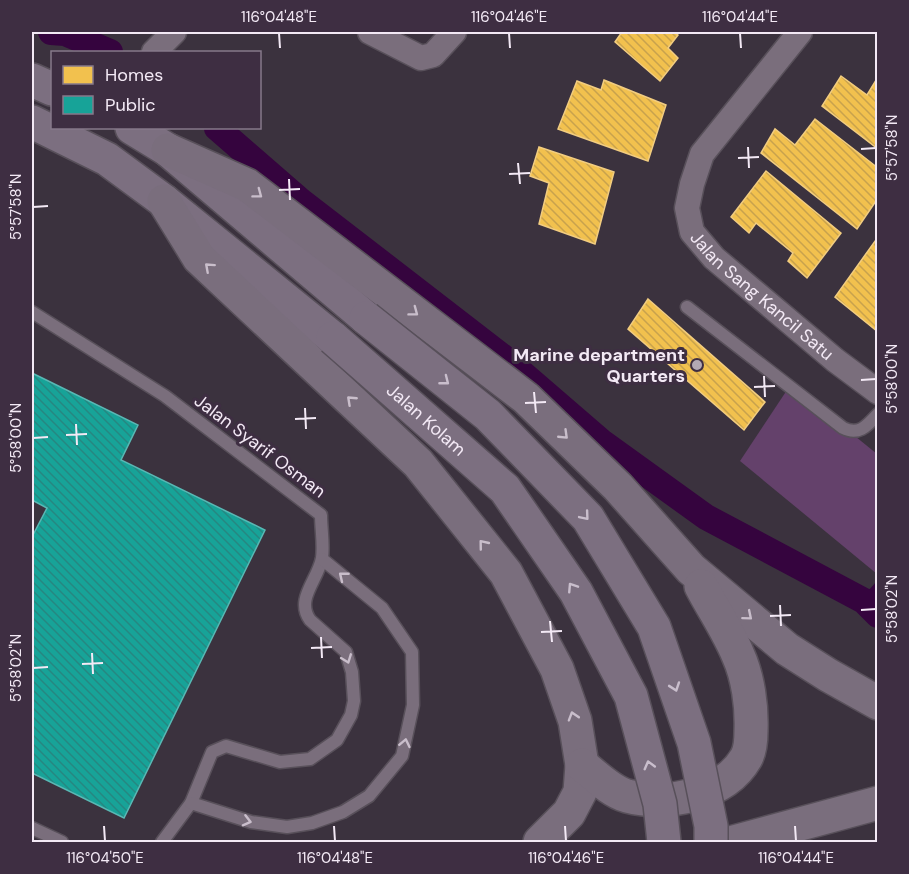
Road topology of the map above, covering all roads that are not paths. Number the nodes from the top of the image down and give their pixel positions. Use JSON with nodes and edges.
{"nodes":[{"id":1,"x":174,"y":32,"type":"edge"},
{"id":2,"x":370,"y":32,"type":"edge"},
{"id":3,"x":454,"y":32,"type":"edge"},
{"id":4,"x":800,"y":32,"type":"edge"},
{"id":5,"x":156,"y":51,"type":"edge"},
{"id":6,"x":32,"y":80,"type":"edge"},
{"id":7,"x":51,"y":89,"type":"edge"},
{"id":8,"x":32,"y":122,"type":"edge"},
{"id":9,"x":134,"y":129,"type":"edge"},
{"id":10,"x":32,"y":139,"type":"edge"},
{"id":11,"x":168,"y":150,"type":"junction"},
{"id":12,"x":107,"y":159,"type":"junction"},
{"id":13,"x":164,"y":201,"type":"junction"},
{"id":14,"x":687,"y":307,"type":"dead end"},
{"id":15,"x":32,"y":312,"type":"edge"},
{"id":16,"x":878,"y":392,"type":"edge"},
{"id":17,"x":878,"y":414,"type":"edge"},
{"id":18,"x":322,"y":558,"type":"junction"},
{"id":19,"x":691,"y":569,"type":"junction"},
{"id":20,"x":878,"y":704,"type":"edge"},
{"id":21,"x":582,"y":765,"type":"junction"},
{"id":22,"x":878,"y":803,"type":"edge"},
{"id":23,"x":191,"y":804,"type":"junction"},
{"id":24,"x":878,"y":825,"type":"edge"},
{"id":25,"x":32,"y":828,"type":"edge"},
{"id":26,"x":62,"y":843,"type":"edge"},
{"id":27,"x":162,"y":843,"type":"edge"},
{"id":28,"x":540,"y":843,"type":"edge"},
{"id":29,"x":664,"y":843,"type":"edge"},
{"id":30,"x":711,"y":843,"type":"edge"},
{"id":31,"x":734,"y":843,"type":"edge"},
{"id":32,"x":796,"y":843,"type":"edge"}],
"edges":[{"from":1,"to":5,"type":"street"},
{"from":2,"to":3,"type":"street"},
{"from":4,"to":16,"type":"street","name":"Jalan Sang Kancil Satu"},
{"from":6,"to":7,"type":"main road"},
{"from":8,"to":12,"type":"main road","name":"Jalan Kolam"},
{"from":9,"to":11,"type":"main road"},
{"from":10,"to":12,"type":"street"},
{"from":11,"to":19,"type":"main road","one_way":true},
{"from":11,"to":30,"type":"main road","one_way":true,"bridge":true},
{"from":12,"to":13,"type":"main road","name":"Jalan Kolam"},
{"from":21,"to":13,"type":"main road","one_way":true},
{"from":29,"to":13,"type":"main road","name":"Jalan Kolam","one_way":true,"bridge":true},
{"from":14,"to":17,"type":"lane"},
{"from":15,"to":18,"type":"lane","name":"Jalan Syarif Osman"},
{"from":18,"to":23,"type":"lane","one_way":true},
{"from":23,"to":18,"type":"lane","one_way":true},
{"from":19,"to":20,"type":"main road","one_way":true},
{"from":19,"to":21,"type":"main road"},
{"from":21,"to":28,"type":"main road"},
{"from":22,"to":31,"type":"main road"},
{"from":23,"to":27,"type":"lane"},
{"from":24,"to":32,"type":"main road"},
{"from":25,"to":26,"type":"lane"}]}
